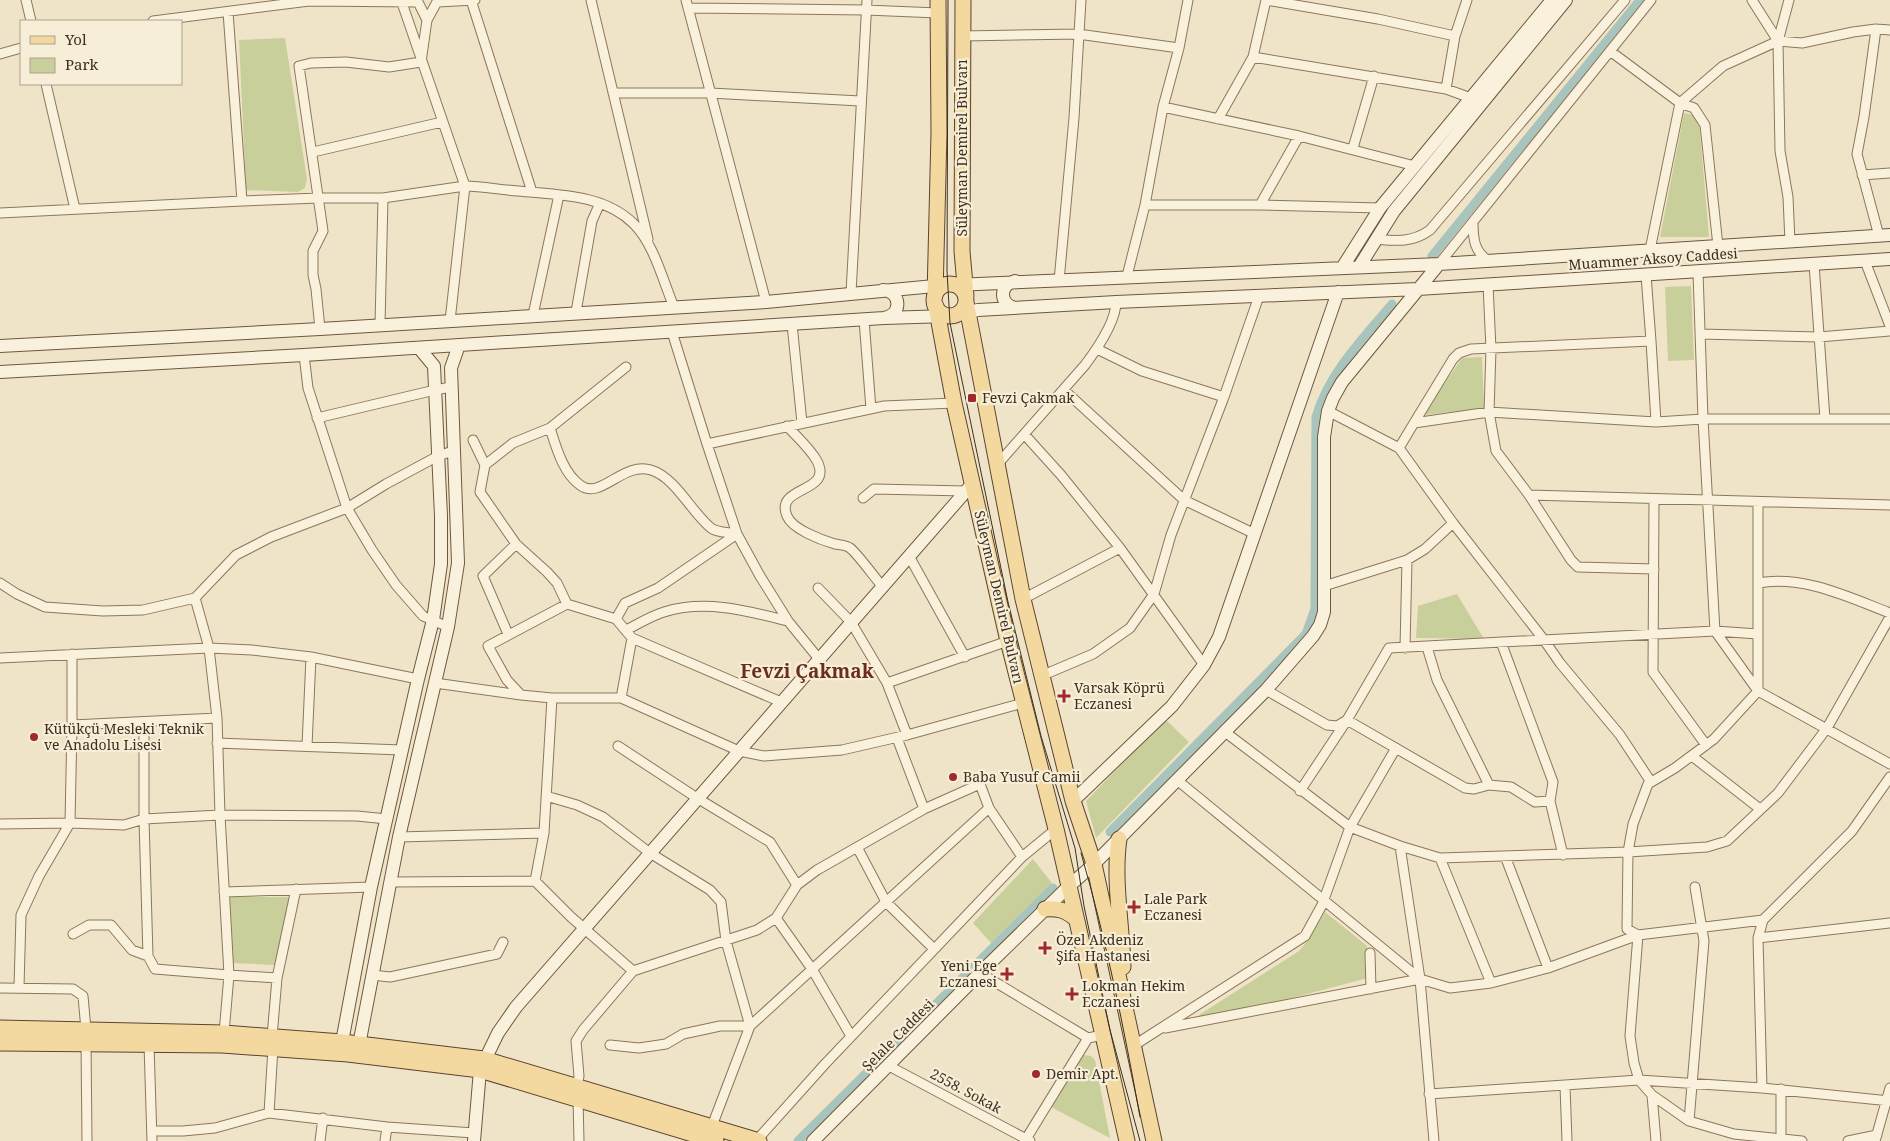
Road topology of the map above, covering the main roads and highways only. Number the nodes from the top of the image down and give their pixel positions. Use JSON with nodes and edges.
{"nodes":[{"id":1,"x":963,"y":0,"type":"edge"},
{"id":2,"x":938,"y":6,"type":"edge"},
{"id":3,"x":951,"y":300,"type":"junction"},
{"id":4,"x":1119,"y":839,"type":"road end"},
{"id":5,"x":1045,"y":909,"type":"road end"},
{"id":6,"x":1076,"y":919,"type":"junction"},
{"id":7,"x":1124,"y":1006,"type":"junction"},
{"id":8,"x":0,"y":1028,"type":"edge"},
{"id":9,"x":86,"y":1036,"type":"junction"},
{"id":10,"x":272,"y":1042,"type":"junction"},
{"id":11,"x":0,"y":1043,"type":"edge"},
{"id":12,"x":482,"y":1064,"type":"junction"},
{"id":13,"x":577,"y":1092,"type":"junction"},
{"id":14,"x":716,"y":1141,"type":"edge"},
{"id":15,"x":757,"y":1141,"type":"edge"},
{"id":16,"x":1127,"y":1141,"type":"edge"},
{"id":17,"x":1154,"y":1141,"type":"edge"}],
"edges":[{"from":1,"to":3,"type":"main road","name":"Süleyman Demirel Bulvarı"},
{"from":2,"to":3,"type":"main road","name":"Süleyman Demirel Bulvarı"},
{"from":3,"to":6,"type":"main road","name":"Süleyman Demirel Bulvarı"},
{"from":3,"to":7,"type":"main road","name":"Süleyman Demirel Bulvarı"},
{"from":4,"to":7,"type":"main road"},
{"from":5,"to":6,"type":"main road"},
{"from":6,"to":16,"type":"main road","name":"Süleyman Demirel Bulvarı"},
{"from":7,"to":17,"type":"main road"},
{"from":8,"to":9,"type":"main road"},
{"from":9,"to":10,"type":"main road"},
{"from":9,"to":10,"type":"main road"},
{"from":9,"to":11,"type":"main road"},
{"from":10,"to":12,"type":"main road"},
{"from":10,"to":12,"type":"main road"},
{"from":12,"to":13,"type":"main road"},
{"from":13,"to":14,"type":"main road"},
{"from":13,"to":15,"type":"main road"}]}
